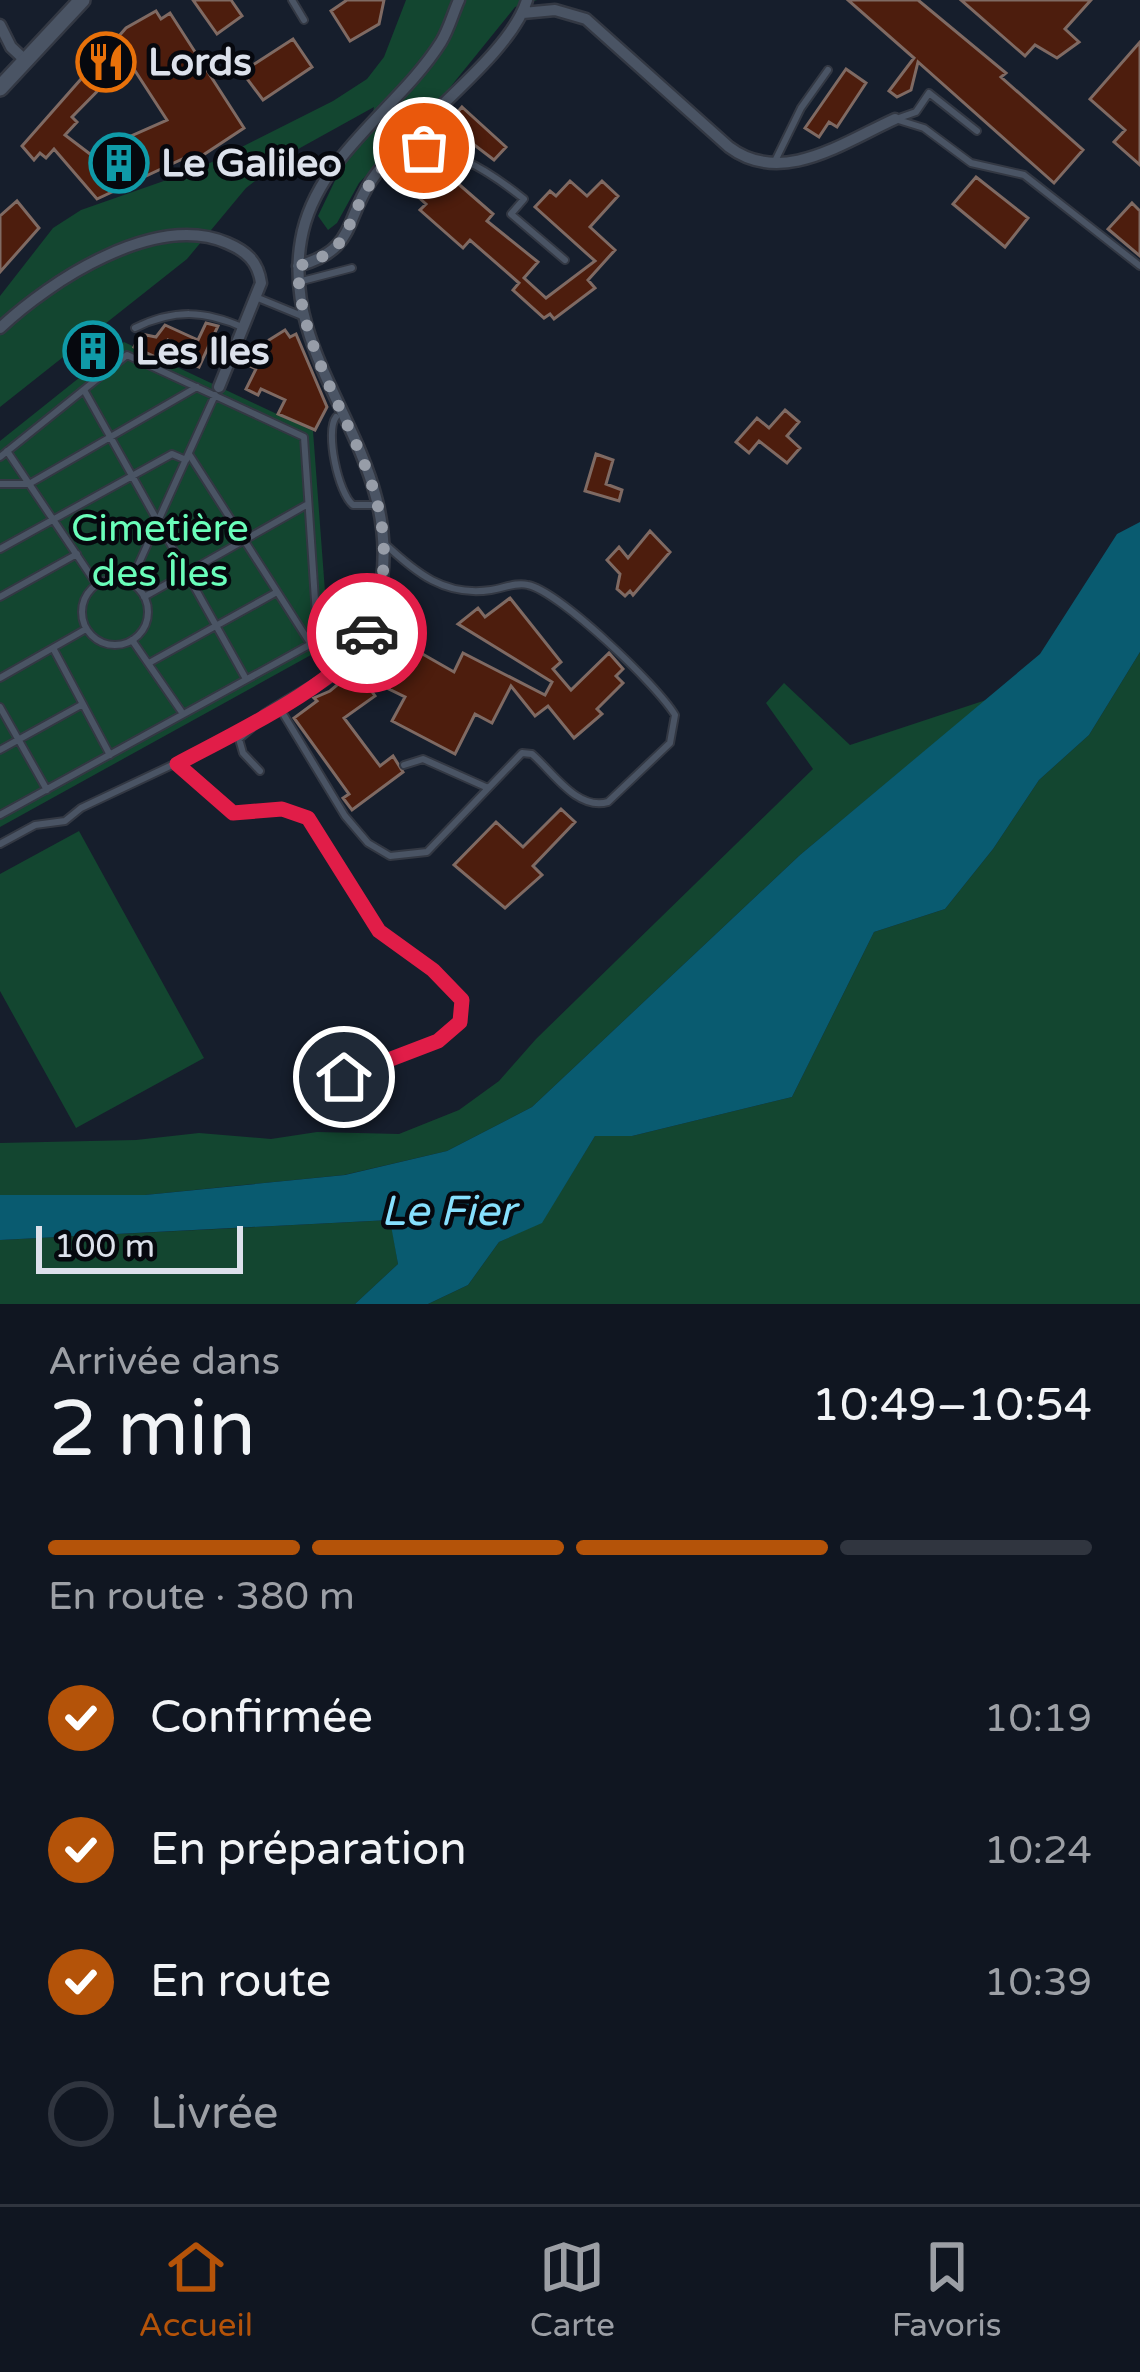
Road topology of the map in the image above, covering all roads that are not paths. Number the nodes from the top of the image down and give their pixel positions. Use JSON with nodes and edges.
{"nodes":[{"id":1,"x":82,"y":0,"type":"edge"},
{"id":2,"x":292,"y":0,"type":"edge"},
{"id":3,"x":459,"y":0,"type":"edge"},
{"id":4,"x":525,"y":6,"type":"edge"},
{"id":5,"x":304,"y":20,"type":"dead end"},
{"id":6,"x":0,"y":25,"type":"edge"},
{"id":7,"x":26,"y":61,"type":"junction"},
{"id":8,"x":828,"y":70,"type":"dead end"},
{"id":9,"x":0,"y":88,"type":"edge"},
{"id":10,"x":896,"y":119,"type":"junction"},
{"id":11,"x":977,"y":131,"type":"dead end"},
{"id":12,"x":398,"y":151,"type":"junction"},
{"id":13,"x":775,"y":165,"type":"junction"},
{"id":14,"x":565,"y":260,"type":"dead end"},
{"id":15,"x":298,"y":266,"type":"junction"},
{"id":16,"x":1140,"y":266,"type":"edge"},
{"id":17,"x":352,"y":268,"type":"dead end"},
{"id":18,"x":298,"y":282,"type":"junction"},
{"id":19,"x":258,"y":298,"type":"junction"},
{"id":20,"x":302,"y":316,"type":"junction"},
{"id":21,"x":0,"y":328,"type":"edge"},
{"id":22,"x":135,"y":328,"type":"dead end"},
{"id":23,"x":244,"y":328,"type":"junction"},
{"id":24,"x":197,"y":387,"type":"junction"},
{"id":25,"x":85,"y":390,"type":"junction"},
{"id":26,"x":217,"y":391,"type":"junction"},
{"id":27,"x":335,"y":417,"type":"dead end"},
{"id":28,"x":111,"y":437,"type":"junction"},
{"id":29,"x":3,"y":454,"type":"edge"},
{"id":30,"x":188,"y":457,"type":"junction"},
{"id":31,"x":132,"y":476,"type":"junction"},
{"id":32,"x":0,"y":484,"type":"edge"},
{"id":33,"x":29,"y":484,"type":"junction"},
{"id":34,"x":308,"y":504,"type":"junction"},
{"id":35,"x":381,"y":505,"type":"junction"},
{"id":36,"x":53,"y":519,"type":"junction"},
{"id":37,"x":157,"y":520,"type":"junction"},
{"id":38,"x":244,"y":540,"type":"junction"},
{"id":39,"x":385,"y":543,"type":"junction"},
{"id":40,"x":0,"y":549,"type":"edge"},
{"id":41,"x":77,"y":554,"type":"junction"},
{"id":42,"x":187,"y":573,"type":"junction"},
{"id":43,"x":382,"y":581,"type":"junction"},
{"id":44,"x":130,"y":583,"type":"junction"},
{"id":45,"x":97,"y":585,"type":"junction"},
{"id":46,"x":277,"y":592,"type":"junction"},
{"id":47,"x":0,"y":597,"type":"edge"},
{"id":48,"x":143,"y":597,"type":"junction"},
{"id":49,"x":407,"y":626,"type":"dead end"},
{"id":50,"x":217,"y":628,"type":"junction"},
{"id":51,"x":87,"y":629,"type":"junction"},
{"id":52,"x":132,"y":640,"type":"junction"},
{"id":53,"x":311,"y":644,"type":"junction"},
{"id":54,"x":53,"y":647,"type":"junction"},
{"id":55,"x":149,"y":663,"type":"junction"},
{"id":56,"x":0,"y":678,"type":"edge"},
{"id":57,"x":246,"y":679,"type":"junction"},
{"id":58,"x":83,"y":704,"type":"junction"},
{"id":59,"x":0,"y":707,"type":"edge"},
{"id":60,"x":279,"y":707,"type":"junction"},
{"id":61,"x":182,"y":712,"type":"junction"},
{"id":62,"x":266,"y":716,"type":"joint"},
{"id":63,"x":242,"y":732,"type":"junction"},
{"id":64,"x":18,"y":740,"type":"junction"},
{"id":65,"x":0,"y":750,"type":"edge"},
{"id":66,"x":110,"y":755,"type":"junction"},
{"id":67,"x":177,"y":764,"type":"junction"},
{"id":68,"x":404,"y":765,"type":"dead end"},
{"id":69,"x":260,"y":771,"type":"dead end"},
{"id":70,"x":488,"y":788,"type":"junction"},
{"id":71,"x":46,"y":790,"type":"junction"},
{"id":72,"x":0,"y":815,"type":"edge"},
{"id":73,"x":0,"y":844,"type":"edge"},
{"id":74,"x":344,"y":1077,"type":"dead end"}],
"edges":[{"from":1,"to":7,"type":"main road"},
{"from":2,"to":5,"type":"lane"},
{"from":3,"to":15,"type":"street"},
{"from":4,"to":12,"type":"street"},
{"from":4,"to":13,"type":"street"},
{"from":6,"to":7,"type":"street"},
{"from":7,"to":9,"type":"main road"},
{"from":8,"to":13,"type":"lane"},
{"from":10,"to":11,"type":"lane"},
{"from":10,"to":13,"type":"street"},
{"from":10,"to":16,"type":"lane"},
{"from":12,"to":14,"type":"lane"},
{"from":12,"to":15,"type":"street"},
{"from":15,"to":18,"type":"street"},
{"from":17,"to":18,"type":"lane"},
{"from":18,"to":20,"type":"street"},
{"from":19,"to":20,"type":"lane"},
{"from":19,"to":21,"type":"street"},
{"from":19,"to":23,"type":"street"},
{"from":20,"to":35,"type":"street"},
{"from":22,"to":23,"type":"lane"},
{"from":23,"to":26,"type":"street"},
{"from":24,"to":25,"type":"lane"},
{"from":24,"to":26,"type":"lane"},
{"from":24,"to":28,"type":"lane"},
{"from":25,"to":28,"type":"lane"},
{"from":25,"to":29,"type":"lane"},
{"from":26,"to":30,"type":"lane"},
{"from":26,"to":34,"type":"lane"},
{"from":27,"to":35,"type":"lane"},
{"from":28,"to":31,"type":"lane"},
{"from":28,"to":33,"type":"lane"},
{"from":29,"to":33,"type":"lane"},
{"from":30,"to":31,"type":"lane"},
{"from":30,"to":37,"type":"lane"},
{"from":30,"to":38,"type":"lane"},
{"from":31,"to":36,"type":"lane"},
{"from":31,"to":37,"type":"lane"},
{"from":32,"to":33,"type":"lane"},
{"from":33,"to":36,"type":"lane"},
{"from":34,"to":38,"type":"lane"},
{"from":34,"to":53,"type":"lane"},
{"from":35,"to":39,"type":"street"},
{"from":36,"to":40,"type":"lane"},
{"from":36,"to":41,"type":"lane"},
{"from":37,"to":42,"type":"lane"},
{"from":37,"to":44,"type":"lane"},
{"from":38,"to":42,"type":"lane"},
{"from":38,"to":46,"type":"lane"},
{"from":39,"to":43,"type":"street"},
{"from":39,"to":70,"type":"lane"},
{"from":41,"to":45,"type":"lane"},
{"from":41,"to":47,"type":"lane"},
{"from":42,"to":48,"type":"lane"},
{"from":42,"to":50,"type":"lane"},
{"from":43,"to":49,"type":"lane"},
{"from":43,"to":60,"type":"street"},
{"from":44,"to":45,"type":"lane"},
{"from":44,"to":48,"type":"lane"},
{"from":45,"to":51,"type":"lane"},
{"from":46,"to":50,"type":"lane"},
{"from":46,"to":53,"type":"lane"},
{"from":48,"to":52,"type":"lane"},
{"from":50,"to":55,"type":"lane"},
{"from":50,"to":57,"type":"lane"},
{"from":51,"to":52,"type":"lane"},
{"from":51,"to":54,"type":"lane"},
{"from":52,"to":55,"type":"lane"},
{"from":53,"to":57,"type":"lane"},
{"from":54,"to":56,"type":"lane"},
{"from":54,"to":58,"type":"lane"},
{"from":55,"to":61,"type":"lane"},
{"from":57,"to":61,"type":"lane"},
{"from":58,"to":64,"type":"lane"},
{"from":58,"to":66,"type":"lane"},
{"from":59,"to":64,"type":"lane"},
{"from":60,"to":62,"type":"street"},
{"from":60,"to":70,"type":"lane"},
{"from":61,"to":66,"type":"lane"},
{"from":62,"to":63,"type":"lane"},
{"from":63,"to":67,"type":"lane"},
{"from":63,"to":69,"type":"lane"},
{"from":64,"to":65,"type":"lane"},
{"from":64,"to":71,"type":"lane"},
{"from":66,"to":71,"type":"lane"},
{"from":67,"to":73,"type":"lane"},
{"from":67,"to":74,"type":"lane"},
{"from":68,"to":70,"type":"lane"},
{"from":71,"to":72,"type":"lane"}]}
